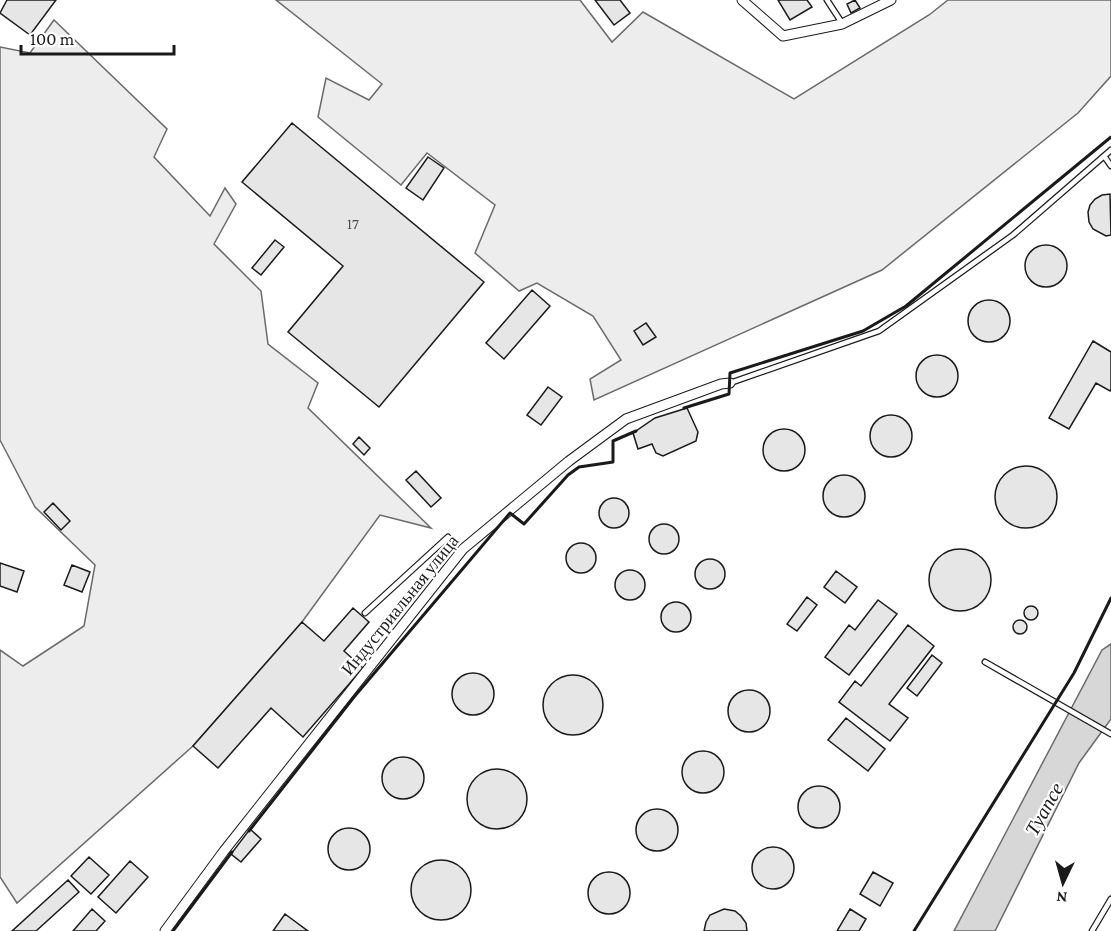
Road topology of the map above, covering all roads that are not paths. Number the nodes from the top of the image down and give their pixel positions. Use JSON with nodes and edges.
{"nodes":[{"id":1,"x":742,"y":0,"type":"edge"},
{"id":2,"x":827,"y":0,"type":"edge"},
{"id":3,"x":891,"y":0,"type":"edge"},
{"id":4,"x":842,"y":24,"type":"junction"},
{"id":5,"x":1111,"y":150,"type":"edge"},
{"id":6,"x":1104,"y":156,"type":"junction"},
{"id":7,"x":1111,"y":166,"type":"edge"},
{"id":8,"x":730,"y":383,"type":"joint"},
{"id":9,"x":448,"y":537,"type":"dead end"},
{"id":10,"x":365,"y":613,"type":"dead end"},
{"id":11,"x":985,"y":662,"type":"dead end"},
{"id":12,"x":1111,"y":734,"type":"edge"},
{"id":13,"x":1111,"y":899,"type":"edge"},
{"id":14,"x":165,"y":931,"type":"edge"},
{"id":15,"x":1092,"y":931,"type":"edge"}],
"edges":[{"from":1,"to":4,"type":"street"},
{"from":2,"to":4,"type":"lane"},
{"from":3,"to":4,"type":"street"},
{"from":5,"to":6,"type":"lane"},
{"from":6,"to":7,"type":"lane"},
{"from":6,"to":8,"type":"lane"},
{"from":8,"to":14,"type":"street","name":"Индустриальная улица"},
{"from":9,"to":10,"type":"lane"},
{"from":11,"to":12,"type":"lane"},
{"from":13,"to":15,"type":"lane"}]}
